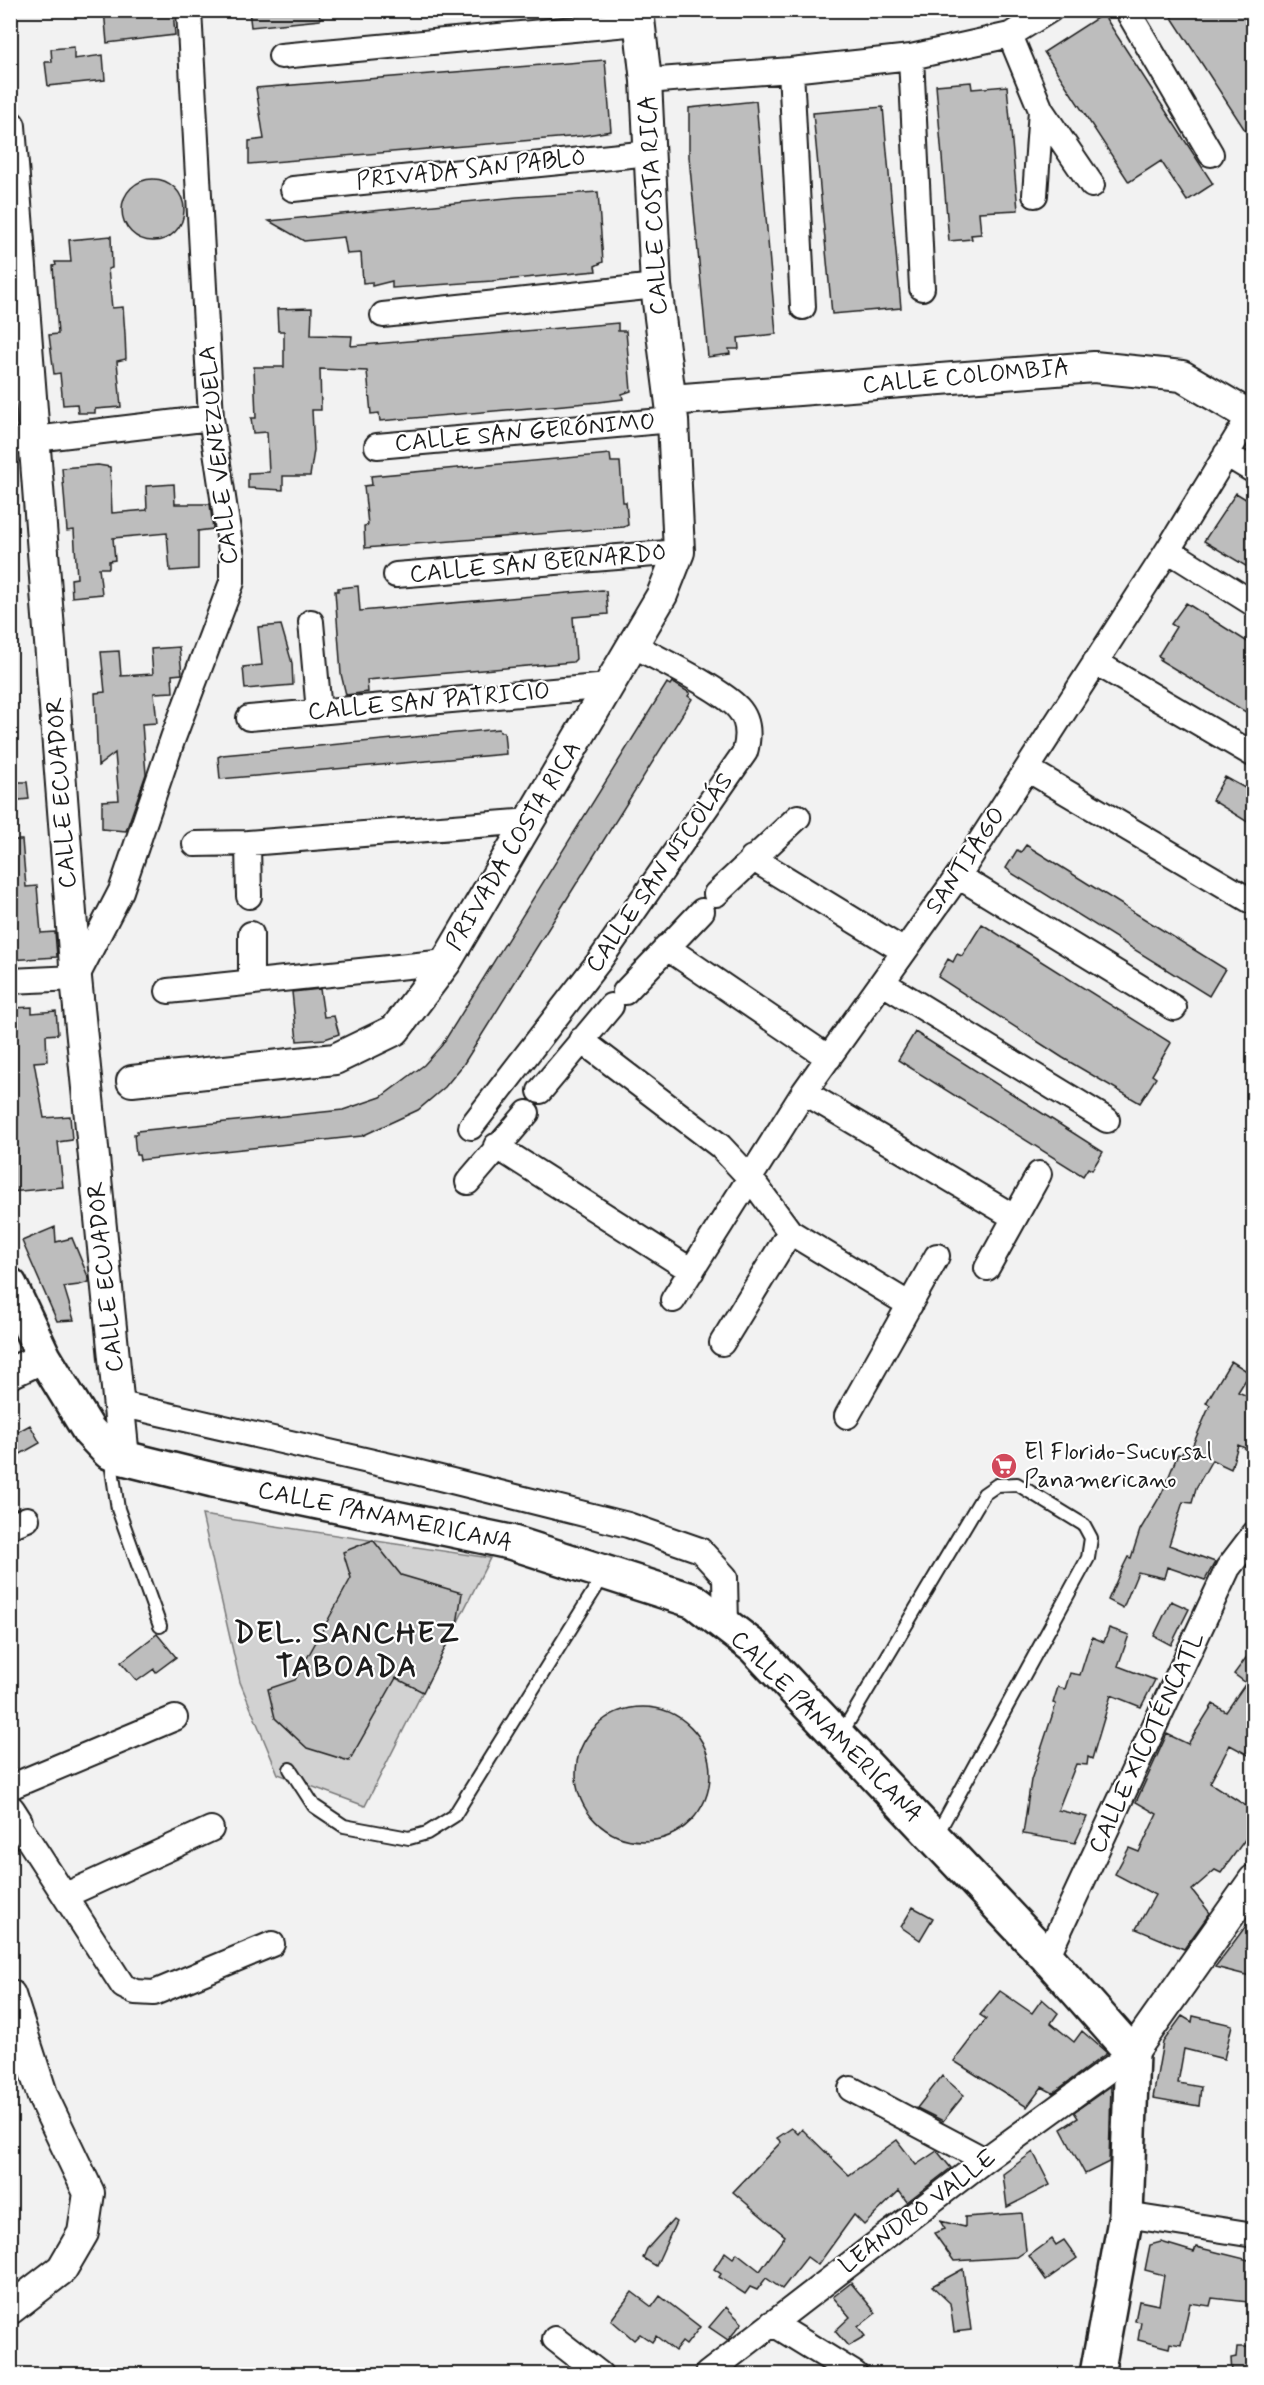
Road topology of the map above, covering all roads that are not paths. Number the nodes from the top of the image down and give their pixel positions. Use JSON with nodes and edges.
{"nodes":[{"id":1,"x":189,"y":10,"type":"edge"},
{"id":2,"x":1050,"y":10,"type":"edge"},
{"id":3,"x":1127,"y":10,"type":"edge"},
{"id":4,"x":639,"y":17,"type":"edge"},
{"id":5,"x":1010,"y":35,"type":"junction"},
{"id":6,"x":281,"y":56,"type":"dead end"},
{"id":7,"x":911,"y":57,"type":"junction"},
{"id":8,"x":790,"y":70,"type":"junction"},
{"id":9,"x":646,"y":81,"type":"junction"},
{"id":10,"x":1041,"y":110,"type":"junction"},
{"id":11,"x":10,"y":126,"type":"edge"},
{"id":12,"x":650,"y":153,"type":"junction"},
{"id":13,"x":1211,"y":154,"type":"dead end"},
{"id":14,"x":1092,"y":185,"type":"dead end"},
{"id":15,"x":293,"y":189,"type":"dead end"},
{"id":16,"x":1035,"y":195,"type":"dead end"},
{"id":17,"x":656,"y":286,"type":"junction"},
{"id":18,"x":922,"y":288,"type":"dead end"},
{"id":19,"x":803,"y":307,"type":"dead end"},
{"id":20,"x":382,"y":315,"type":"dead end"},
{"id":21,"x":672,"y":410,"type":"junction"},
{"id":22,"x":1252,"y":413,"type":"edge"},
{"id":23,"x":211,"y":418,"type":"junction"},
{"id":24,"x":23,"y":441,"type":"edge"},
{"id":25,"x":377,"y":446,"type":"dead end"},
{"id":26,"x":1226,"y":454,"type":"junction"},
{"id":27,"x":1254,"y":471,"type":"edge"},
{"id":28,"x":1168,"y":550,"type":"junction"},
{"id":29,"x":679,"y":552,"type":"junction"},
{"id":30,"x":396,"y":575,"type":"dead end"},
{"id":31,"x":1254,"y":604,"type":"edge"},
{"id":32,"x":310,"y":622,"type":"dead end"},
{"id":33,"x":635,"y":646,"type":"junction"},
{"id":34,"x":1095,"y":662,"type":"junction"},
{"id":35,"x":609,"y":686,"type":"junction"},
{"id":36,"x":319,"y":712,"type":"junction"},
{"id":37,"x":249,"y":718,"type":"dead end"},
{"id":38,"x":1254,"y":755,"type":"edge"},
{"id":39,"x":1028,"y":769,"type":"junction"},
{"id":40,"x":798,"y":817,"type":"dead end"},
{"id":41,"x":531,"y":821,"type":"junction"},
{"id":42,"x":248,"y":843,"type":"junction"},
{"id":43,"x":195,"y":844,"type":"dead end"},
{"id":44,"x":752,"y":858,"type":"junction"},
{"id":45,"x":958,"y":876,"type":"junction"},
{"id":46,"x":249,"y":896,"type":"dead end"},
{"id":47,"x":1251,"y":901,"type":"dead end"},
{"id":48,"x":251,"y":934,"type":"dead end"},
{"id":49,"x":666,"y":947,"type":"junction"},
{"id":50,"x":904,"y":951,"type":"junction"},
{"id":51,"x":446,"y":962,"type":"junction"},
{"id":52,"x":76,"y":978,"type":"junction"},
{"id":53,"x":10,"y":981,"type":"edge"},
{"id":54,"x":251,"y":982,"type":"junction"},
{"id":55,"x":883,"y":983,"type":"junction"},
{"id":56,"x":168,"y":991,"type":"dead end"},
{"id":57,"x":1174,"y":1008,"type":"dead end"},
{"id":58,"x":581,"y":1040,"type":"junction"},
{"id":59,"x":829,"y":1058,"type":"junction"},
{"id":60,"x":132,"y":1081,"type":"dead end"},
{"id":61,"x":540,"y":1091,"type":"dead end"},
{"id":62,"x":804,"y":1092,"type":"junction"},
{"id":63,"x":527,"y":1113,"type":"dead end"},
{"id":64,"x":1107,"y":1120,"type":"dead end"},
{"id":65,"x":471,"y":1127,"type":"dead end"},
{"id":66,"x":496,"y":1146,"type":"junction"},
{"id":67,"x":1039,"y":1174,"type":"dead end"},
{"id":68,"x":751,"y":1179,"type":"junction"},
{"id":69,"x":468,"y":1182,"type":"dead end"},
{"id":70,"x":1014,"y":1217,"type":"junction"},
{"id":71,"x":790,"y":1232,"type":"junction"},
{"id":72,"x":937,"y":1256,"type":"dead end"},
{"id":73,"x":987,"y":1268,"type":"dead end"},
{"id":74,"x":692,"y":1271,"type":"junction"},
{"id":75,"x":10,"y":1285,"type":"edge"},
{"id":76,"x":673,"y":1300,"type":"dead end"},
{"id":77,"x":910,"y":1305,"type":"junction"},
{"id":78,"x":722,"y":1343,"type":"dead end"},
{"id":79,"x":30,"y":1348,"type":"edge"},
{"id":80,"x":10,"y":1373,"type":"edge"},
{"id":81,"x":120,"y":1404,"type":"junction"},
{"id":82,"x":847,"y":1416,"type":"dead end"},
{"id":83,"x":117,"y":1455,"type":"junction"},
{"id":84,"x":1254,"y":1534,"type":"edge"},
{"id":85,"x":606,"y":1572,"type":"junction"},
{"id":86,"x":726,"y":1625,"type":"junction"},
{"id":87,"x":160,"y":1626,"type":"dead end"},
{"id":88,"x":175,"y":1718,"type":"dead end"},
{"id":89,"x":839,"y":1737,"type":"junction"},
{"id":90,"x":290,"y":1769,"type":"dead end"},
{"id":91,"x":10,"y":1787,"type":"edge"},
{"id":92,"x":14,"y":1816,"type":"edge"},
{"id":93,"x":211,"y":1829,"type":"dead end"},
{"id":94,"x":934,"y":1838,"type":"junction"},
{"id":95,"x":1254,"y":1880,"type":"edge"},
{"id":96,"x":66,"y":1895,"type":"junction"},
{"id":97,"x":1245,"y":1907,"type":"edge"},
{"id":98,"x":272,"y":1944,"type":"dead end"},
{"id":99,"x":1047,"y":1957,"type":"junction"},
{"id":100,"x":10,"y":1995,"type":"edge"},
{"id":101,"x":1132,"y":2053,"type":"junction"},
{"id":102,"x":851,"y":2089,"type":"dead end"},
{"id":103,"x":985,"y":2160,"type":"junction"},
{"id":104,"x":1126,"y":2215,"type":"junction"},
{"id":105,"x":1254,"y":2235,"type":"edge"},
{"id":106,"x":10,"y":2309,"type":"edge"},
{"id":107,"x":772,"y":2323,"type":"junction"},
{"id":108,"x":555,"y":2339,"type":"dead end"},
{"id":109,"x":600,"y":2374,"type":"edge"},
{"id":110,"x":707,"y":2374,"type":"edge"},
{"id":111,"x":855,"y":2374,"type":"edge"},
{"id":112,"x":1096,"y":2374,"type":"edge"}],
"edges":[{"from":1,"to":23,"type":"street","name":"CALLE VENEZUELA"},
{"from":2,"to":5,"type":"street"},
{"from":3,"to":13,"type":"street"},
{"from":4,"to":6,"type":"street"},
{"from":4,"to":9,"type":"street","name":"CALLE COSTA RICA"},
{"from":5,"to":7,"type":"street"},
{"from":5,"to":10,"type":"street"},
{"from":7,"to":8,"type":"street"},
{"from":7,"to":18,"type":"street"},
{"from":8,"to":9,"type":"street"},
{"from":8,"to":19,"type":"street"},
{"from":9,"to":12,"type":"street","name":"CALLE COSTA RICA"},
{"from":10,"to":14,"type":"street"},
{"from":10,"to":16,"type":"street"},
{"from":11,"to":24,"type":"street","name":"CALLE ECUADOR"},
{"from":12,"to":15,"type":"street","name":"PRIVADA SAN PABLO"},
{"from":12,"to":17,"type":"street","name":"CALLE COSTA RICA"},
{"from":17,"to":20,"type":"street"},
{"from":17,"to":21,"type":"street","name":"CALLE COSTA RICA"},
{"from":21,"to":22,"type":"street","name":"CALLE COLOMBIA"},
{"from":21,"to":25,"type":"street","name":"CALLE SAN GERÓNIMO"},
{"from":21,"to":29,"type":"street","name":"PRIVADA COSTA RICA"},
{"from":22,"to":26,"type":"street","name":"SANTIAGO"},
{"from":23,"to":24,"type":"street"},
{"from":23,"to":52,"type":"street","name":"CALLE VENEZUELA"},
{"from":24,"to":52,"type":"street","name":"CALLE ECUADOR"},
{"from":26,"to":27,"type":"street"},
{"from":26,"to":28,"type":"street","name":"SANTIAGO"},
{"from":28,"to":31,"type":"street"},
{"from":28,"to":34,"type":"street","name":"SANTIAGO"},
{"from":29,"to":30,"type":"street","name":"CALLE SAN BERNARDO"},
{"from":29,"to":33,"type":"street","name":"PRIVADA COSTA RICA"},
{"from":32,"to":36,"type":"street"},
{"from":33,"to":35,"type":"street","name":"PRIVADA COSTA RICA"},
{"from":33,"to":65,"type":"street","name":"CALLE SAN NICOLÁS"},
{"from":34,"to":38,"type":"street"},
{"from":34,"to":39,"type":"street","name":"SANTIAGO"},
{"from":35,"to":36,"type":"street","name":"CALLE SAN PATRICIO"},
{"from":35,"to":41,"type":"street","name":"PRIVADA COSTA RICA"},
{"from":36,"to":37,"type":"street","name":"CALLE SAN PATRICIO"},
{"from":39,"to":45,"type":"street","name":"SANTIAGO"},
{"from":39,"to":47,"type":"street"},
{"from":40,"to":44,"type":"street"},
{"from":41,"to":42,"type":"street"},
{"from":41,"to":51,"type":"street","name":"PRIVADA COSTA RICA"},
{"from":42,"to":43,"type":"street"},
{"from":42,"to":46,"type":"street"},
{"from":44,"to":49,"type":"street"},
{"from":44,"to":50,"type":"street"},
{"from":45,"to":50,"type":"street","name":"SANTIAGO"},
{"from":45,"to":57,"type":"street"},
{"from":48,"to":54,"type":"street"},
{"from":49,"to":58,"type":"street"},
{"from":49,"to":59,"type":"street"},
{"from":50,"to":55,"type":"street","name":"SANTIAGO"},
{"from":51,"to":54,"type":"street"},
{"from":51,"to":60,"type":"street","name":"PRIVADA COSTA RICA"},
{"from":52,"to":53,"type":"street"},
{"from":52,"to":81,"type":"street","name":"CALLE ECUADOR"},
{"from":54,"to":56,"type":"street"},
{"from":55,"to":59,"type":"street","name":"SANTIAGO"},
{"from":55,"to":64,"type":"street"},
{"from":58,"to":61,"type":"street"},
{"from":58,"to":68,"type":"street"},
{"from":59,"to":62,"type":"street","name":"SANTIAGO"},
{"from":62,"to":68,"type":"street","name":"SANTIAGO"},
{"from":62,"to":70,"type":"street"},
{"from":63,"to":66,"type":"street"},
{"from":66,"to":69,"type":"street"},
{"from":66,"to":74,"type":"street"},
{"from":67,"to":70,"type":"street"},
{"from":68,"to":71,"type":"street"},
{"from":68,"to":74,"type":"street","name":"SANTIAGO"},
{"from":70,"to":73,"type":"street"},
{"from":71,"to":77,"type":"street"},
{"from":71,"to":78,"type":"street"},
{"from":72,"to":77,"type":"street"},
{"from":74,"to":76,"type":"street","name":"SANTIAGO"},
{"from":75,"to":79,"type":"main road"},
{"from":77,"to":82,"type":"street"},
{"from":79,"to":80,"type":"street"},
{"from":79,"to":83,"type":"main road"},
{"from":81,"to":83,"type":"street","name":"CALLE ECUADOR"},
{"from":81,"to":86,"type":"street"},
{"from":83,"to":85,"type":"main road","name":"CALLE PANAMERICANA"},
{"from":83,"to":87,"type":"lane"},
{"from":84,"to":99,"type":"street","name":"CALLE XICOTÉNCATL"},
{"from":85,"to":86,"type":"main road","name":"CALLE PANAMERICANA"},
{"from":85,"to":90,"type":"lane"},
{"from":86,"to":89,"type":"main road","name":"CALLE PANAMERICANA"},
{"from":88,"to":91,"type":"street"},
{"from":89,"to":94,"type":"main road","name":"CALLE PANAMERICANA"},
{"from":89,"to":94,"type":"lane"},
{"from":92,"to":96,"type":"street"},
{"from":93,"to":96,"type":"street"},
{"from":94,"to":99,"type":"main road","name":"CALLE PANAMERICANA"},
{"from":95,"to":97,"type":"street"},
{"from":96,"to":98,"type":"street"},
{"from":97,"to":101,"type":"street"},
{"from":99,"to":101,"type":"main road","name":"CALLE PANAMERICANA"},
{"from":100,"to":106,"type":"street"},
{"from":101,"to":103,"type":"street","name":"LEANDRO VALLE"},
{"from":101,"to":104,"type":"main road"},
{"from":102,"to":103,"type":"street"},
{"from":103,"to":107,"type":"street","name":"LEANDRO VALLE"},
{"from":104,"to":105,"type":"street"},
{"from":104,"to":112,"type":"main road"},
{"from":107,"to":110,"type":"street","name":"LEANDRO VALLE"},
{"from":107,"to":111,"type":"street"},
{"from":108,"to":109,"type":"street"}]}
